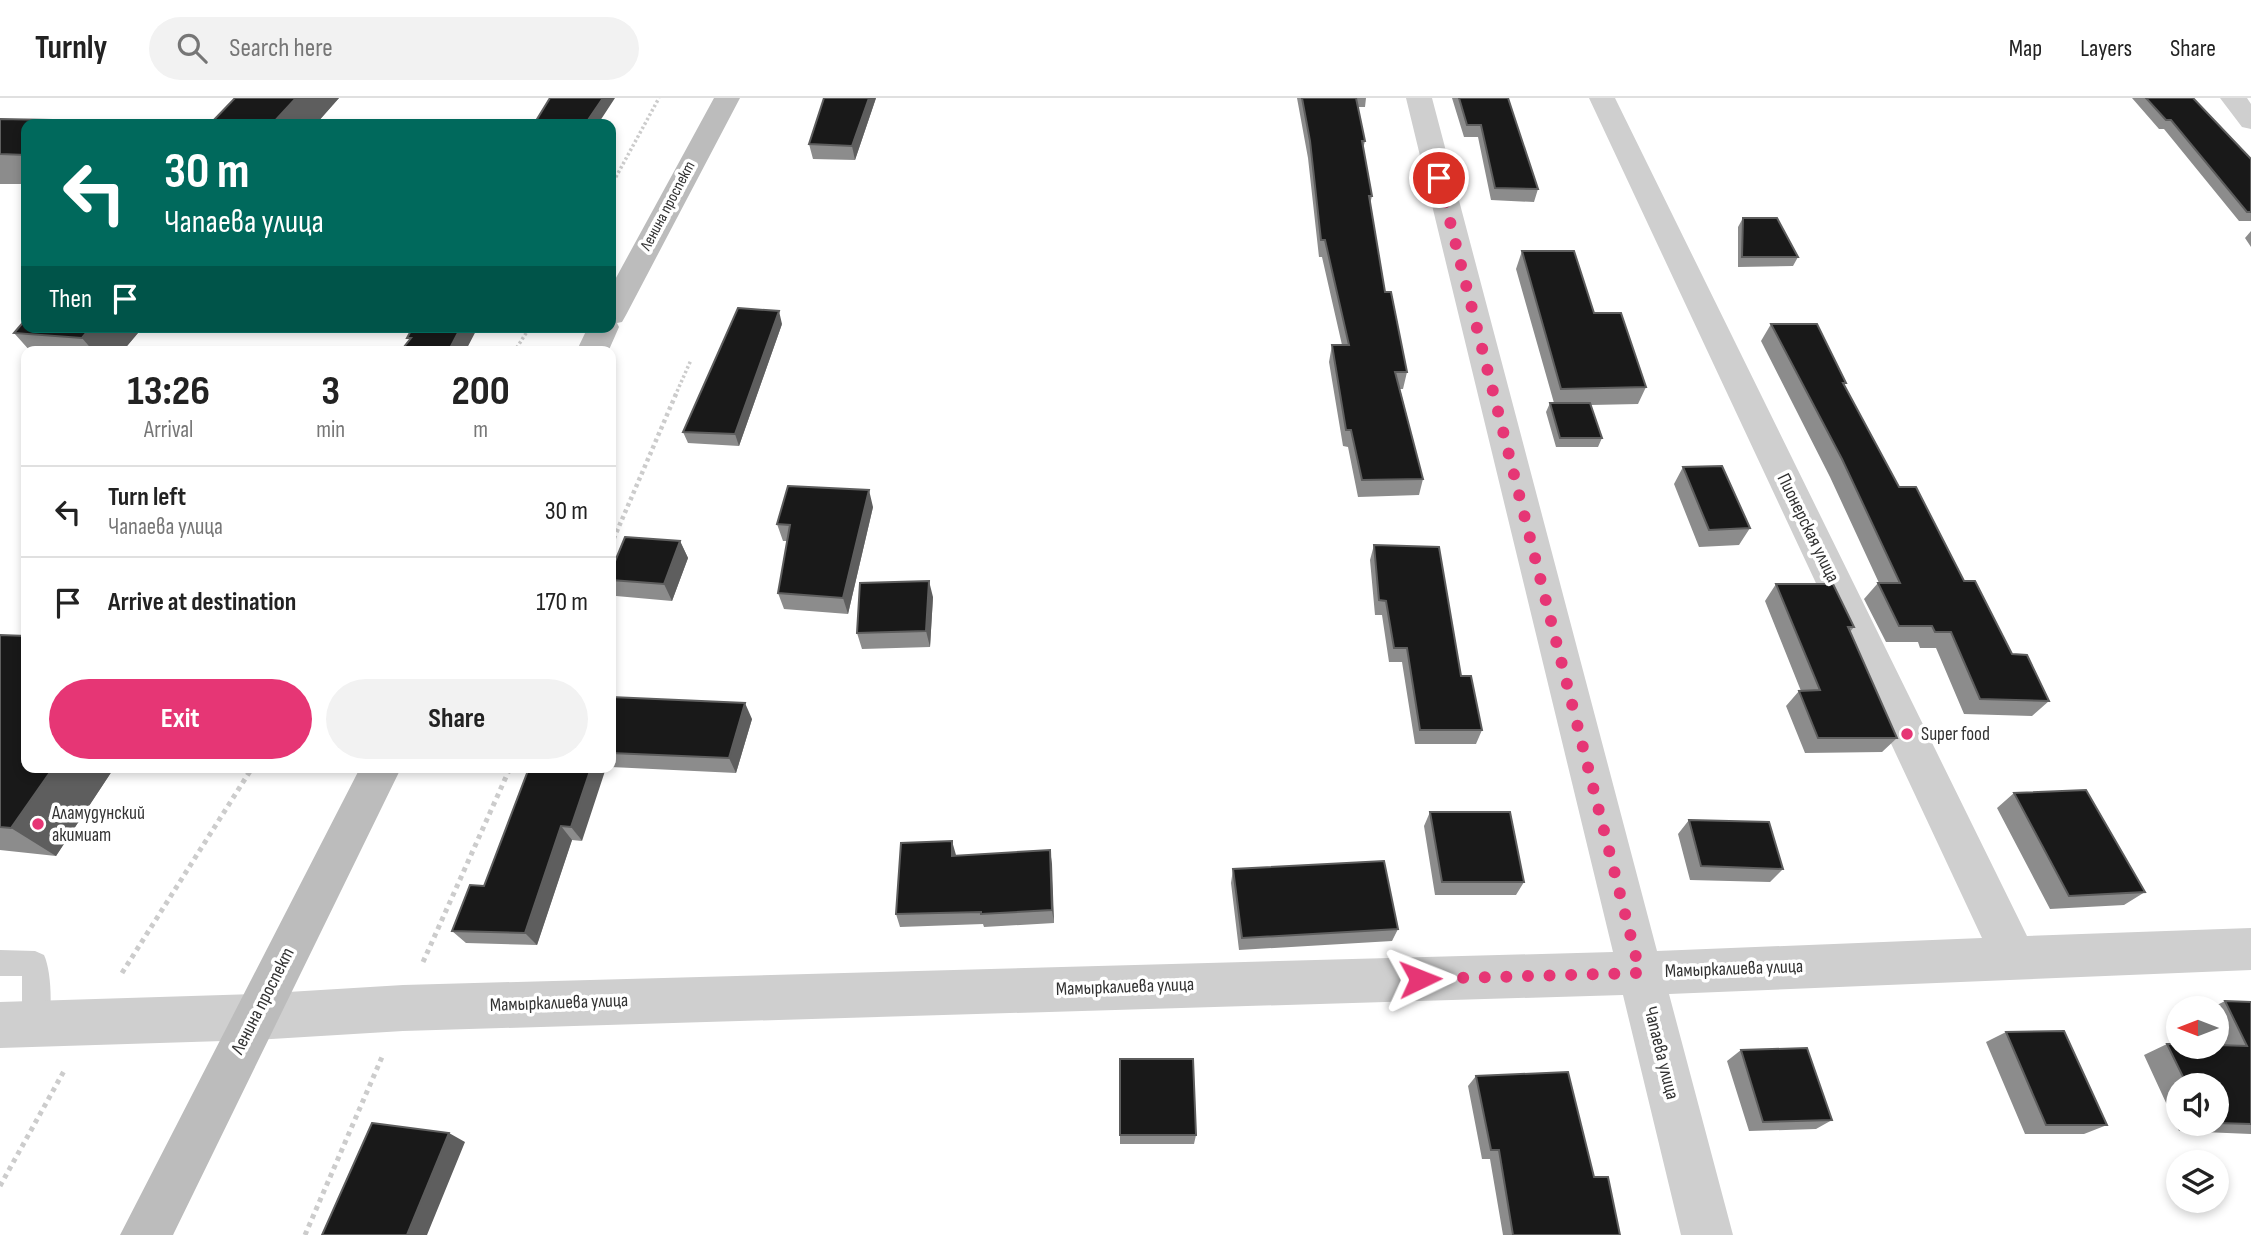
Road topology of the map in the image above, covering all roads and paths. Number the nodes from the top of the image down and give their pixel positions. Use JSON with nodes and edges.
{"nodes":[{"id":1,"x":659,"y":98,"type":"edge"},
{"id":2,"x":727,"y":98,"type":"edge"},
{"id":3,"x":1419,"y":98,"type":"edge"},
{"id":4,"x":1602,"y":98,"type":"edge"},
{"id":5,"x":2233,"y":98,"type":"edge"},
{"id":6,"x":2251,"y":121,"type":"edge"},
{"id":7,"x":616,"y":177,"type":"edge"},
{"id":8,"x":616,"y":306,"type":"edge"},
{"id":9,"x":691,"y":360,"type":"dead end"},
{"id":10,"x":616,"y":533,"type":"edge"},
{"id":11,"x":378,"y":773,"type":"edge"},
{"id":12,"x":2251,"y":949,"type":"edge"},
{"id":13,"x":2014,"y":958,"type":"junction"},
{"id":14,"x":0,"y":963,"type":"edge"},
{"id":15,"x":1640,"y":973,"type":"junction"},
{"id":16,"x":255,"y":1017,"type":"junction"},
{"id":17,"x":18,"y":1024,"type":"edge"},
{"id":18,"x":146,"y":1235,"type":"edge"},
{"id":19,"x":1707,"y":1235,"type":"edge"}],
"edges":[{"from":1,"to":7,"type":"path"},
{"from":2,"to":8,"type":"main road","name":"Ленина проспект"},
{"from":3,"to":15,"type":"street","name":"Чапаева улица"},
{"from":4,"to":13,"type":"street","name":"Пионерская улица"},
{"from":5,"to":6,"type":"street"},
{"from":9,"to":10,"type":"path"},
{"from":11,"to":16,"type":"main road","name":"Ленина проспект"},
{"from":12,"to":13,"type":"street","name":"Мамыркалиева улица"},
{"from":13,"to":15,"type":"street","name":"Мамыркалиева улица"},
{"from":14,"to":17,"type":"lane"},
{"from":15,"to":16,"type":"street","name":"Мамыркалиева улица"},
{"from":15,"to":19,"type":"street","name":"Чапаева улица"},
{"from":16,"to":17,"type":"street","name":"Мамыркалиева улица"},
{"from":16,"to":18,"type":"main road","name":"Ленина проспект"}]}
